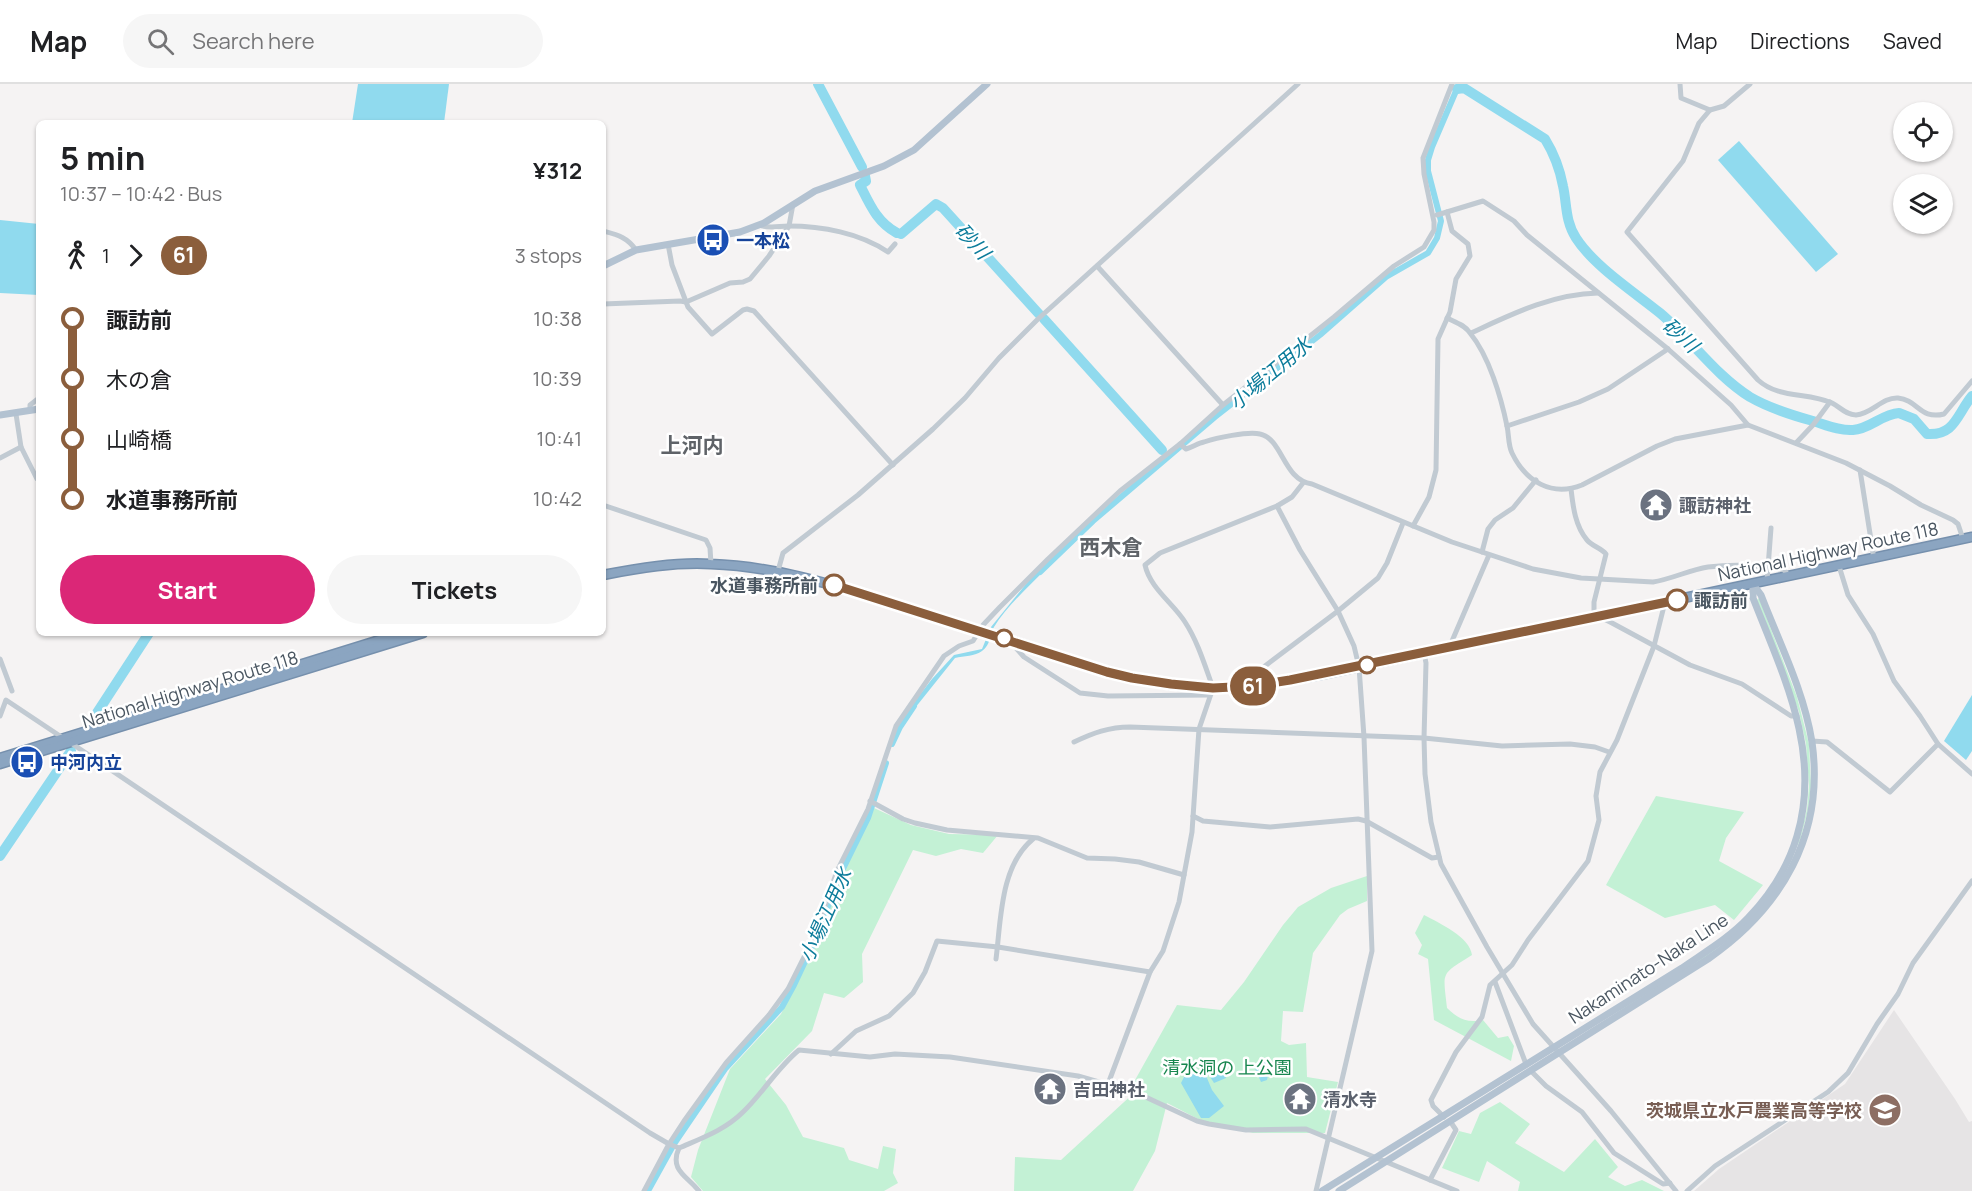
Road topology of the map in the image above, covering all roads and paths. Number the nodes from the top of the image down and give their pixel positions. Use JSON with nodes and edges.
{"nodes":[{"id":1,"x":987,"y":84,"type":"edge"},
{"id":2,"x":1298,"y":84,"type":"edge"},
{"id":3,"x":1452,"y":84,"type":"edge"},
{"id":4,"x":1680,"y":84,"type":"edge"},
{"id":5,"x":1750,"y":84,"type":"edge"},
{"id":6,"x":1710,"y":110,"type":"junction"},
{"id":7,"x":793,"y":204,"type":"junction"},
{"id":8,"x":1446,"y":213,"type":"junction"},
{"id":9,"x":1437,"y":215,"type":"dead end"},
{"id":10,"x":760,"y":225,"type":"junction"},
{"id":11,"x":789,"y":226,"type":"junction"},
{"id":12,"x":606,"y":232,"type":"edge"},
{"id":13,"x":668,"y":244,"type":"junction"},
{"id":14,"x":895,"y":244,"type":"dead end"},
{"id":15,"x":636,"y":250,"type":"junction"},
{"id":16,"x":606,"y":265,"type":"edge"},
{"id":17,"x":1097,"y":266,"type":"junction"},
{"id":18,"x":1599,"y":293,"type":"junction"},
{"id":19,"x":686,"y":302,"type":"junction"},
{"id":20,"x":606,"y":304,"type":"edge"},
{"id":21,"x":1448,"y":318,"type":"junction"},
{"id":22,"x":1471,"y":333,"type":"junction"},
{"id":23,"x":1668,"y":349,"type":"junction"},
{"id":24,"x":1972,"y":381,"type":"edge"},
{"id":25,"x":36,"y":400,"type":"edge"},
{"id":26,"x":1830,"y":402,"type":"junction"},
{"id":27,"x":1223,"y":405,"type":"junction"},
{"id":28,"x":36,"y":410,"type":"edge"},
{"id":29,"x":30,"y":411,"type":"junction"},
{"id":30,"x":16,"y":414,"type":"junction"},
{"id":31,"x":0,"y":415,"type":"edge"},
{"id":32,"x":1748,"y":425,"type":"junction"},
{"id":33,"x":1507,"y":426,"type":"junction"},
{"id":34,"x":1796,"y":442,"type":"junction"},
{"id":35,"x":1182,"y":446,"type":"junction"},
{"id":36,"x":21,"y":447,"type":"junction"},
{"id":37,"x":0,"y":458,"type":"edge"},
{"id":38,"x":893,"y":465,"type":"junction"},
{"id":39,"x":1860,"y":470,"type":"junction"},
{"id":40,"x":36,"y":477,"type":"edge"},
{"id":41,"x":1536,"y":480,"type":"junction"},
{"id":42,"x":1303,"y":483,"type":"junction"},
{"id":43,"x":1570,"y":489,"type":"junction"},
{"id":44,"x":606,"y":506,"type":"edge"},
{"id":45,"x":1277,"y":506,"type":"junction"},
{"id":46,"x":1403,"y":523,"type":"junction"},
{"id":47,"x":1413,"y":526,"type":"junction"},
{"id":48,"x":1771,"y":528,"type":"dead end"},
{"id":49,"x":1972,"y":537,"type":"edge"},
{"id":50,"x":1963,"y":539,"type":"junction"},
{"id":51,"x":1482,"y":552,"type":"junction"},
{"id":52,"x":1488,"y":555,"type":"junction"},
{"id":53,"x":1874,"y":559,"type":"junction"},
{"id":54,"x":711,"y":564,"type":"junction"},
{"id":55,"x":1767,"y":566,"type":"junction"},
{"id":56,"x":1839,"y":566,"type":"junction"},
{"id":57,"x":777,"y":571,"type":"junction"},
{"id":58,"x":606,"y":574,"type":"edge"},
{"id":59,"x":1789,"y":576,"type":"junction"},
{"id":60,"x":1600,"y":579,"type":"junction"},
{"id":61,"x":1767,"y":581,"type":"junction"},
{"id":62,"x":1753,"y":584,"type":"junction"},
{"id":63,"x":1665,"y":602,"type":"junction"},
{"id":64,"x":1338,"y":612,"type":"junction"},
{"id":65,"x":1598,"y":616,"type":"junction"},
{"id":66,"x":980,"y":631,"type":"junction"},
{"id":67,"x":393,"y":636,"type":"edge"},
{"id":68,"x":413,"y":636,"type":"edge"},
{"id":69,"x":1014,"y":641,"type":"junction"},
{"id":70,"x":1654,"y":646,"type":"junction"},
{"id":71,"x":1449,"y":648,"type":"junction"},
{"id":72,"x":1425,"y":653,"type":"junction"},
{"id":73,"x":0,"y":659,"type":"edge"},
{"id":74,"x":1359,"y":667,"type":"junction"},
{"id":75,"x":1240,"y":687,"type":"junction"},
{"id":76,"x":12,"y":691,"type":"dead end"},
{"id":77,"x":1212,"y":691,"type":"junction"},
{"id":78,"x":0,"y":716,"type":"edge"},
{"id":79,"x":1797,"y":716,"type":"junction"},
{"id":80,"x":1199,"y":729,"type":"junction"},
{"id":81,"x":1364,"y":737,"type":"junction"},
{"id":82,"x":1424,"y":738,"type":"junction"},
{"id":83,"x":68,"y":741,"type":"junction"},
{"id":84,"x":1812,"y":741,"type":"junction"},
{"id":85,"x":1074,"y":742,"type":"dead end"},
{"id":86,"x":1938,"y":744,"type":"junction"},
{"id":87,"x":1609,"y":752,"type":"junction"},
{"id":88,"x":0,"y":758,"type":"edge"},
{"id":89,"x":0,"y":764,"type":"edge"},
{"id":90,"x":1972,"y":764,"type":"edge"},
{"id":91,"x":1970,"y":772,"type":"edge"},
{"id":92,"x":873,"y":803,"type":"junction"},
{"id":93,"x":1193,"y":816,"type":"junction"},
{"id":94,"x":1366,"y":821,"type":"junction"},
{"id":95,"x":1033,"y":839,"type":"junction"},
{"id":96,"x":1439,"y":857,"type":"junction"},
{"id":97,"x":1184,"y":875,"type":"junction"},
{"id":98,"x":1972,"y":881,"type":"edge"},
{"id":99,"x":998,"y":947,"type":"junction"},
{"id":100,"x":996,"y":959,"type":"dead end"},
{"id":101,"x":1150,"y":972,"type":"junction"},
{"id":102,"x":1502,"y":974,"type":"junction"},
{"id":103,"x":1495,"y":982,"type":"junction"},
{"id":104,"x":1552,"y":1048,"type":"junction"},
{"id":105,"x":831,"y":1054,"type":"junction"},
{"id":106,"x":1558,"y":1054,"type":"junction"},
{"id":107,"x":1528,"y":1067,"type":"junction"},
{"id":108,"x":1108,"y":1084,"type":"junction"},
{"id":109,"x":1447,"y":1119,"type":"junction"},
{"id":110,"x":1328,"y":1137,"type":"junction"},
{"id":111,"x":673,"y":1146,"type":"junction"},
{"id":112,"x":1376,"y":1158,"type":"junction"},
{"id":113,"x":1385,"y":1162,"type":"junction"},
{"id":114,"x":1430,"y":1180,"type":"junction"},
{"id":115,"x":1670,"y":1183,"type":"junction"},
{"id":116,"x":644,"y":1191,"type":"edge"},
{"id":117,"x":699,"y":1191,"type":"edge"},
{"id":118,"x":1317,"y":1191,"type":"edge"},
{"id":119,"x":1322,"y":1191,"type":"edge"},
{"id":120,"x":1338,"y":1191,"type":"edge"},
{"id":121,"x":1456,"y":1191,"type":"edge"},
{"id":122,"x":1676,"y":1191,"type":"edge"},
{"id":123,"x":1687,"y":1191,"type":"edge"}],
"edges":[{"from":1,"to":7,"type":"main road"},
{"from":2,"to":17,"type":"street"},
{"from":3,"to":27,"type":"street"},
{"from":4,"to":6,"type":"street"},
{"from":5,"to":6,"type":"street"},
{"from":6,"to":26,"type":"street"},
{"from":7,"to":10,"type":"main road"},
{"from":7,"to":11,"type":"street"},
{"from":8,"to":9,"type":"street"},
{"from":8,"to":18,"type":"street"},
{"from":8,"to":21,"type":"street"},
{"from":10,"to":11,"type":"street"},
{"from":10,"to":13,"type":"main road"},
{"from":11,"to":14,"type":"street"},
{"from":11,"to":19,"type":"street"},
{"from":12,"to":15,"type":"street"},
{"from":13,"to":15,"type":"main road"},
{"from":13,"to":19,"type":"street"},
{"from":15,"to":16,"type":"main road"},
{"from":17,"to":27,"type":"street"},
{"from":17,"to":38,"type":"street"},
{"from":18,"to":22,"type":"street"},
{"from":18,"to":23,"type":"street"},
{"from":19,"to":20,"type":"street"},
{"from":19,"to":38,"type":"street"},
{"from":21,"to":22,"type":"street"},
{"from":21,"to":47,"type":"street"},
{"from":22,"to":33,"type":"street"},
{"from":23,"to":32,"type":"street"},
{"from":23,"to":33,"type":"street"},
{"from":24,"to":26,"type":"street"},
{"from":25,"to":29,"type":"street"},
{"from":26,"to":34,"type":"street"},
{"from":27,"to":35,"type":"street"},
{"from":28,"to":29,"type":"main road"},
{"from":29,"to":30,"type":"main road"},
{"from":30,"to":31,"type":"main road"},
{"from":30,"to":36,"type":"street"},
{"from":32,"to":34,"type":"street"},
{"from":32,"to":43,"type":"street"},
{"from":33,"to":41,"type":"street"},
{"from":34,"to":39,"type":"street"},
{"from":35,"to":42,"type":"street"},
{"from":35,"to":66,"type":"street"},
{"from":36,"to":37,"type":"street"},
{"from":36,"to":40,"type":"street"},
{"from":38,"to":57,"type":"street"},
{"from":39,"to":50,"type":"street"},
{"from":39,"to":53,"type":"street"},
{"from":41,"to":43,"type":"street"},
{"from":41,"to":51,"type":"street"},
{"from":42,"to":45,"type":"street"},
{"from":42,"to":46,"type":"street"},
{"from":43,"to":60,"type":"street"},
{"from":44,"to":54,"type":"street"},
{"from":45,"to":64,"type":"street"},
{"from":45,"to":77,"type":"street"},
{"from":46,"to":47,"type":"street"},
{"from":46,"to":64,"type":"street"},
{"from":47,"to":51,"type":"street"},
{"from":48,"to":55,"type":"street"},
{"from":49,"to":50,"type":"highway","name":"National Highway Route 118"},
{"from":50,"to":53,"type":"highway","name":"National Highway Route 118"},
{"from":51,"to":52,"type":"street"},
{"from":52,"to":60,"type":"street"},
{"from":52,"to":71,"type":"street"},
{"from":53,"to":56,"type":"highway","name":"National Highway Route 118"},
{"from":54,"to":57,"type":"highway","name":"National Highway Route 118"},
{"from":54,"to":58,"type":"highway","name":"National Highway Route 118"},
{"from":55,"to":59,"type":"street"},
{"from":55,"to":60,"type":"street"},
{"from":55,"to":61,"type":"street"},
{"from":56,"to":59,"type":"highway","name":"National Highway Route 118"},
{"from":56,"to":86,"type":"street"},
{"from":57,"to":66,"type":"highway","name":"National Highway Route 118"},
{"from":59,"to":61,"type":"highway","name":"National Highway Route 118"},
{"from":60,"to":65,"type":"street"},
{"from":61,"to":62,"type":"highway","name":"National Highway Route 118"},
{"from":62,"to":63,"type":"highway","name":"National Highway Route 118"},
{"from":62,"to":79,"type":"main road","name":"Nakaminato-Naka Line"},
{"from":62,"to":84,"type":"main road","name":"Nakaminato-Naka Line"},
{"from":63,"to":65,"type":"highway","name":"National Highway Route 118"},
{"from":63,"to":70,"type":"street"},
{"from":64,"to":74,"type":"street"},
{"from":64,"to":75,"type":"street"},
{"from":65,"to":70,"type":"street"},
{"from":65,"to":71,"type":"highway","name":"National Highway Route 118"},
{"from":66,"to":69,"type":"highway","name":"National Highway Route 118"},
{"from":66,"to":92,"type":"street"},
{"from":67,"to":83,"type":"highway","name":"National Highway Route 118"},
{"from":68,"to":83,"type":"highway","name":"National Highway Route 118"},
{"from":69,"to":77,"type":"highway","name":"National Highway Route 118"},
{"from":69,"to":77,"type":"street"},
{"from":70,"to":79,"type":"street"},
{"from":70,"to":87,"type":"street"},
{"from":71,"to":72,"type":"highway","name":"National Highway Route 118"},
{"from":72,"to":74,"type":"highway","name":"National Highway Route 118"},
{"from":72,"to":82,"type":"street"},
{"from":73,"to":76,"type":"street"},
{"from":74,"to":75,"type":"highway","name":"National Highway Route 118"},
{"from":74,"to":81,"type":"street"},
{"from":75,"to":77,"type":"highway","name":"National Highway Route 118"},
{"from":77,"to":80,"type":"street"},
{"from":78,"to":83,"type":"street"},
{"from":79,"to":104,"type":"main road","name":"Nakaminato-Naka Line"},
{"from":80,"to":81,"type":"street"},
{"from":80,"to":85,"type":"street"},
{"from":80,"to":93,"type":"street"},
{"from":81,"to":82,"type":"street"},
{"from":81,"to":94,"type":"street"},
{"from":82,"to":87,"type":"street"},
{"from":82,"to":96,"type":"street"},
{"from":83,"to":88,"type":"highway","name":"National Highway Route 118"},
{"from":83,"to":89,"type":"highway","name":"National Highway Route 118"},
{"from":83,"to":111,"type":"street"},
{"from":84,"to":86,"type":"street"},
{"from":84,"to":106,"type":"main road","name":"Nakaminato-Naka Line"},
{"from":86,"to":91,"type":"street"},
{"from":87,"to":102,"type":"street"},
{"from":90,"to":91,"type":"street"},
{"from":92,"to":95,"type":"street"},
{"from":92,"to":111,"type":"street"},
{"from":93,"to":94,"type":"street"},
{"from":93,"to":97,"type":"street"},
{"from":94,"to":96,"type":"street"},
{"from":94,"to":110,"type":"street"},
{"from":95,"to":97,"type":"street"},
{"from":95,"to":99,"type":"street"},
{"from":96,"to":102,"type":"street"},
{"from":97,"to":101,"type":"street"},
{"from":98,"to":123,"type":"street"},
{"from":99,"to":100,"type":"street"},
{"from":99,"to":101,"type":"street"},
{"from":99,"to":105,"type":"street"},
{"from":101,"to":108,"type":"street"},
{"from":102,"to":103,"type":"street"},
{"from":102,"to":104,"type":"street"},
{"from":103,"to":107,"type":"street"},
{"from":103,"to":109,"type":"street"},
{"from":104,"to":106,"type":"street"},
{"from":104,"to":107,"type":"main road","name":"Nakaminato-Naka Line"},
{"from":105,"to":108,"type":"street"},
{"from":105,"to":111,"type":"street"},
{"from":106,"to":107,"type":"main road","name":"Nakaminato-Naka Line"},
{"from":106,"to":115,"type":"street"},
{"from":107,"to":109,"type":"main road","name":"Nakaminato-Naka Line"},
{"from":107,"to":115,"type":"street"},
{"from":108,"to":110,"type":"street"},
{"from":109,"to":112,"type":"main road","name":"Nakaminato-Naka Line"},
{"from":109,"to":113,"type":"main road","name":"Nakaminato-Naka Line"},
{"from":109,"to":114,"type":"street"},
{"from":110,"to":112,"type":"street"},
{"from":110,"to":118,"type":"street"},
{"from":111,"to":116,"type":"street"},
{"from":111,"to":117,"type":"street"},
{"from":112,"to":113,"type":"street"},
{"from":112,"to":119,"type":"main road","name":"Nakaminato-Naka Line"},
{"from":113,"to":114,"type":"street"},
{"from":113,"to":120,"type":"main road","name":"Nakaminato-Naka Line"},
{"from":114,"to":121,"type":"street"},
{"from":115,"to":122,"type":"street"}]}
